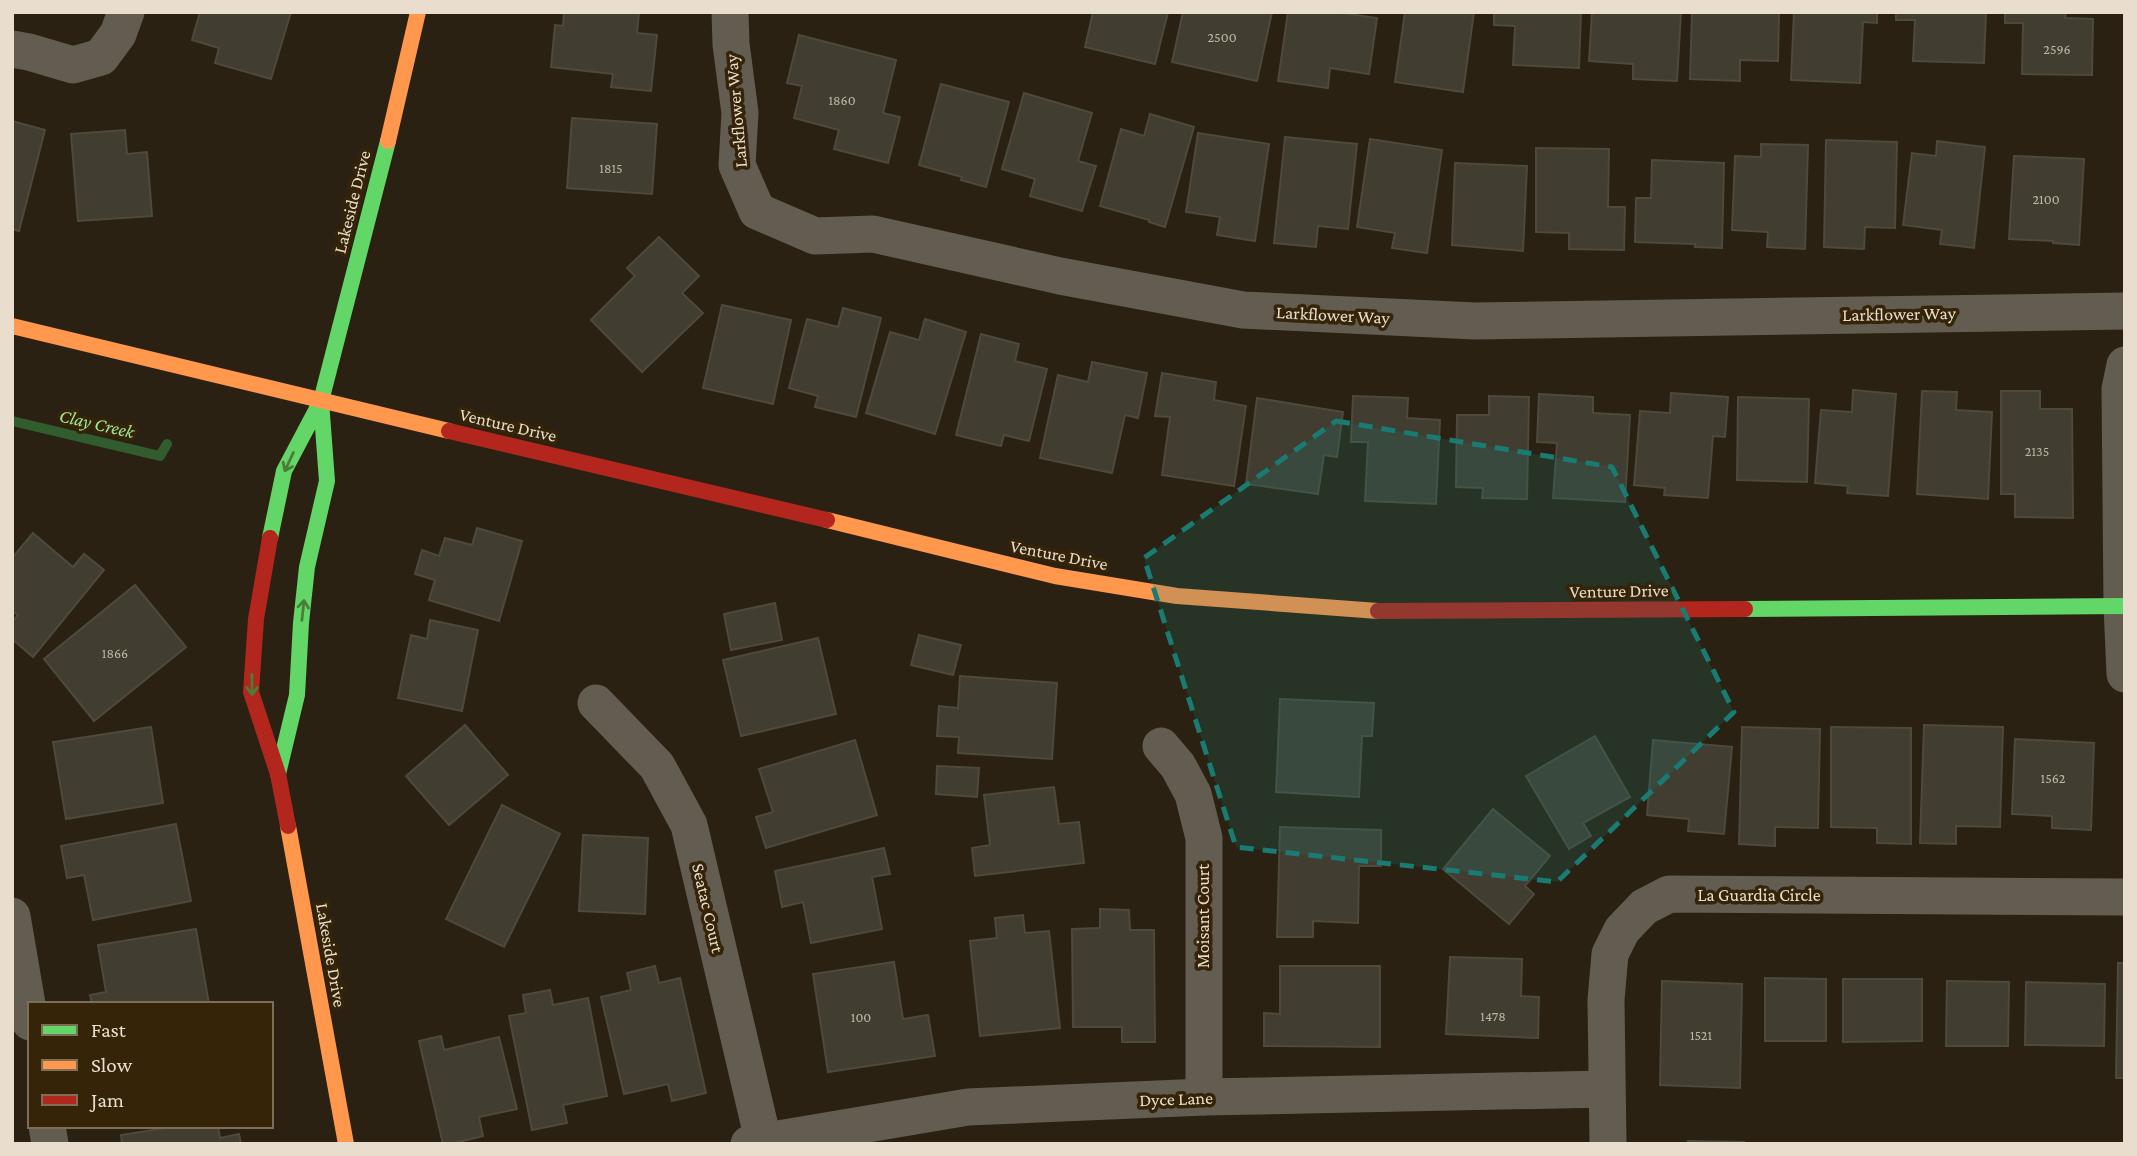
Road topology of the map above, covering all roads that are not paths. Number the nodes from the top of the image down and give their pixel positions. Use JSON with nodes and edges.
{"nodes":[{"id":1,"x":126,"y":12,"type":"edge"},
{"id":2,"x":418,"y":12,"type":"edge"},
{"id":3,"x":730,"y":12,"type":"edge"},
{"id":4,"x":12,"y":49,"type":"edge"},
{"id":5,"x":2125,"y":311,"type":"edge"},
{"id":6,"x":12,"y":326,"type":"edge"},
{"id":7,"x":2125,"y":365,"type":"edge"},
{"id":8,"x":321,"y":401,"type":"junction"},
{"id":9,"x":2123,"y":606,"type":"edge"},
{"id":10,"x":2125,"y":674,"type":"edge"},
{"id":11,"x":596,"y":703,"type":"dead end"},
{"id":12,"x":1161,"y":746,"type":"dead end"},
{"id":13,"x":278,"y":774,"type":"junction"},
{"id":14,"x":2125,"y":897,"type":"edge"},
{"id":15,"x":12,"y":916,"type":"edge"},
{"id":16,"x":28,"y":1010,"type":"edge"},
{"id":17,"x":1606,"y":1089,"type":"junction"},
{"id":18,"x":1204,"y":1097,"type":"junction"},
{"id":19,"x":759,"y":1143,"type":"edge"},
{"id":20,"x":346,"y":1144,"type":"edge"},
{"id":21,"x":1608,"y":1144,"type":"edge"}],
"edges":[{"from":1,"to":4,"type":"street"},
{"from":2,"to":8,"type":"street","name":"Lakeside Drive"},
{"from":3,"to":5,"type":"street","name":"Larkflower Way"},
{"from":6,"to":8,"type":"street","name":"Venture Drive"},
{"from":7,"to":9,"type":"street"},
{"from":8,"to":9,"type":"street","name":"Venture Drive"},
{"from":13,"to":8,"type":"street","name":"Lakeside Drive","one_way":true},
{"from":8,"to":13,"type":"street","name":"Lakeside Drive","one_way":true},
{"from":9,"to":10,"type":"street"},
{"from":11,"to":19,"type":"street","name":"Seatac Court"},
{"from":12,"to":18,"type":"street","name":"Moisant Court"},
{"from":13,"to":20,"type":"street","name":"Lakeside Drive"},
{"from":14,"to":17,"type":"street","name":"La Guardia Circle"},
{"from":15,"to":16,"type":"street"},
{"from":17,"to":18,"type":"street","name":"Dyce Lane"},
{"from":17,"to":21,"type":"street","name":"La Guardia Circle"},
{"from":18,"to":19,"type":"street","name":"Dyce Lane"}]}
